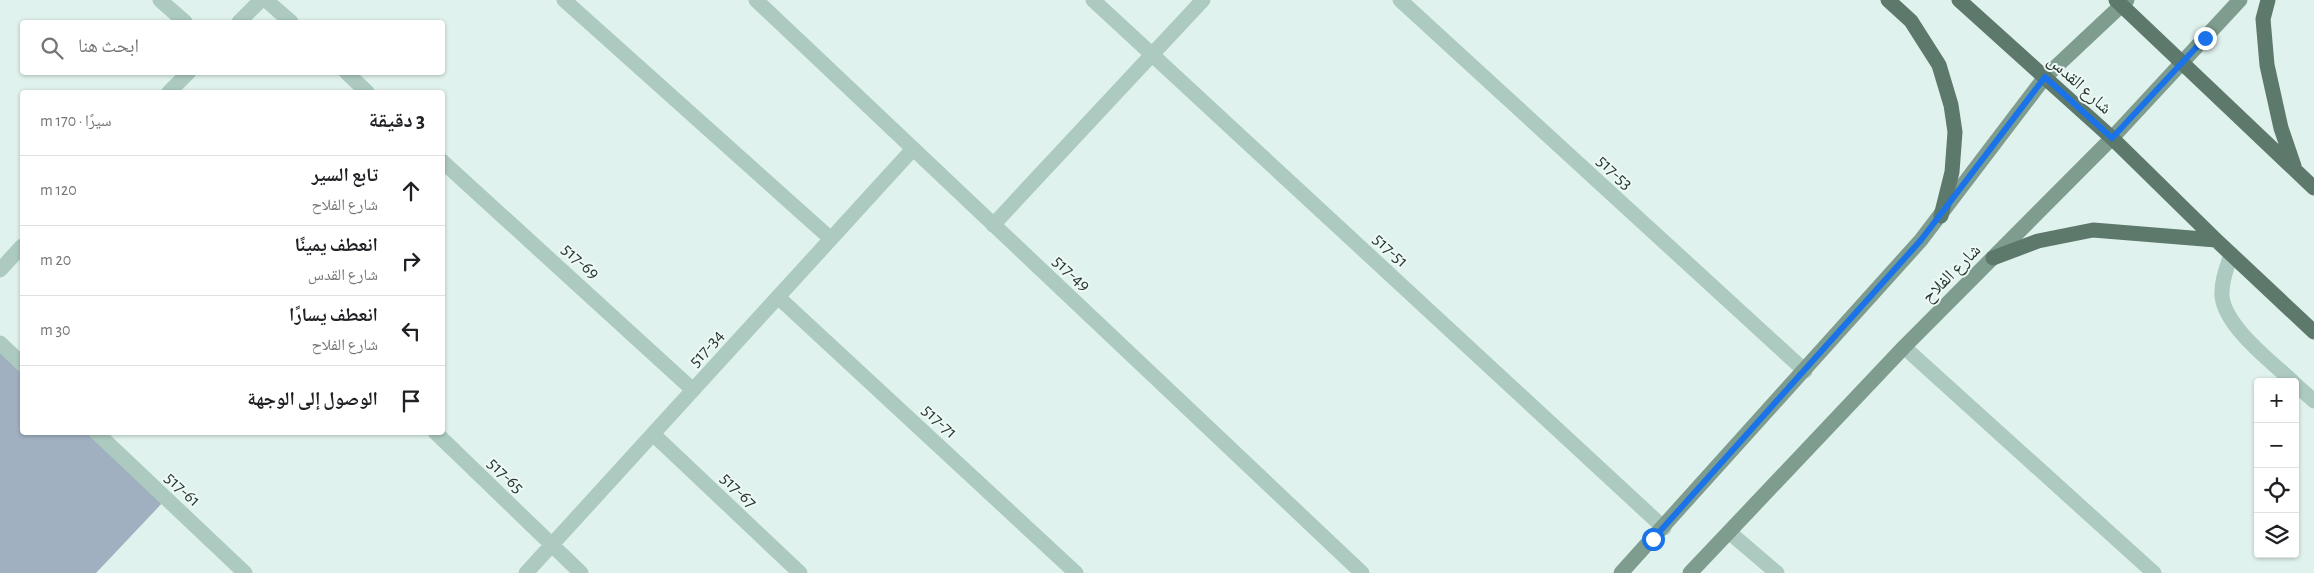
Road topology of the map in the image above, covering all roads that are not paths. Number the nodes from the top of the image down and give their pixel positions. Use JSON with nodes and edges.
{"nodes":[{"id":1,"x":160,"y":0,"type":"edge"},
{"id":2,"x":261,"y":0,"type":"edge"},
{"id":3,"x":266,"y":0,"type":"edge"},
{"id":4,"x":564,"y":0,"type":"edge"},
{"id":5,"x":756,"y":0,"type":"edge"},
{"id":6,"x":1093,"y":0,"type":"edge"},
{"id":7,"x":1203,"y":0,"type":"edge"},
{"id":8,"x":1400,"y":0,"type":"edge"},
{"id":9,"x":1888,"y":0,"type":"edge"},
{"id":10,"x":1959,"y":0,"type":"edge"},
{"id":11,"x":2240,"y":0,"type":"edge"},
{"id":12,"x":2268,"y":0,"type":"edge"},
{"id":13,"x":2122,"y":2,"type":"edge"},
{"id":14,"x":183,"y":20,"type":"edge"},
{"id":15,"x":241,"y":20,"type":"edge"},
{"id":16,"x":289,"y":20,"type":"edge"},
{"id":17,"x":1152,"y":55,"type":"junction"},
{"id":18,"x":2182,"y":63,"type":"junction"},
{"id":19,"x":186,"y":75,"type":"edge"},
{"id":20,"x":349,"y":75,"type":"edge"},
{"id":21,"x":2045,"y":77,"type":"junction"},
{"id":22,"x":171,"y":90,"type":"edge"},
{"id":23,"x":366,"y":90,"type":"edge"},
{"id":24,"x":2112,"y":138,"type":"junction"},
{"id":25,"x":913,"y":149,"type":"junction"},
{"id":26,"x":445,"y":164,"type":"edge"},
{"id":27,"x":2296,"y":171,"type":"junction"},
{"id":28,"x":2314,"y":188,"type":"edge"},
{"id":29,"x":1941,"y":216,"type":"junction"},
{"id":30,"x":993,"y":225,"type":"junction"},
{"id":31,"x":831,"y":239,"type":"junction"},
{"id":32,"x":2216,"y":240,"type":"junction"},
{"id":33,"x":20,"y":248,"type":"edge"},
{"id":34,"x":2231,"y":254,"type":"junction"},
{"id":35,"x":1993,"y":258,"type":"junction"},
{"id":36,"x":0,"y":270,"type":"edge"},
{"id":37,"x":778,"y":297,"type":"junction"},
{"id":38,"x":2314,"y":332,"type":"edge"},
{"id":39,"x":0,"y":343,"type":"edge"},
{"id":40,"x":1904,"y":347,"type":"junction"},
{"id":41,"x":20,"y":362,"type":"edge"},
{"id":42,"x":1805,"y":371,"type":"junction"},
{"id":43,"x":2289,"y":378,"type":"edge"},
{"id":44,"x":2299,"y":388,"type":"edge"},
{"id":45,"x":693,"y":390,"type":"junction"},
{"id":46,"x":2314,"y":401,"type":"edge"},
{"id":47,"x":653,"y":434,"type":"junction"},
{"id":48,"x":99,"y":435,"type":"edge"},
{"id":49,"x":438,"y":435,"type":"edge"},
{"id":50,"x":1664,"y":528,"type":"junction"},
{"id":51,"x":1729,"y":532,"type":"junction"},
{"id":52,"x":552,"y":545,"type":"junction"},
{"id":53,"x":245,"y":573,"type":"edge"},
{"id":54,"x":526,"y":573,"type":"edge"},
{"id":55,"x":582,"y":573,"type":"edge"},
{"id":56,"x":800,"y":573,"type":"edge"},
{"id":57,"x":1076,"y":573,"type":"edge"},
{"id":58,"x":1362,"y":573,"type":"edge"},
{"id":59,"x":1621,"y":573,"type":"edge"},
{"id":60,"x":1690,"y":573,"type":"edge"},
{"id":61,"x":1777,"y":573,"type":"edge"},
{"id":62,"x":2154,"y":573,"type":"edge"}],
"edges":[{"from":1,"to":14,"type":"street"},
{"from":2,"to":15,"type":"street"},
{"from":3,"to":16,"type":"street"},
{"from":4,"to":31,"type":"street"},
{"from":5,"to":25,"type":"street","name":"517-49"},
{"from":6,"to":17,"type":"street","name":"517-51"},
{"from":7,"to":17,"type":"street"},
{"from":8,"to":42,"type":"street","name":"517-53"},
{"from":9,"to":29,"type":"main road"},
{"from":10,"to":21,"type":"main road","name":"شارع القدس"},
{"from":11,"to":18,"type":"main road","name":"شارع الفلاح"},
{"from":12,"to":27,"type":"main road"},
{"from":13,"to":18,"type":"main road"},
{"from":13,"to":21,"type":"main road"},
{"from":17,"to":30,"type":"street"},
{"from":17,"to":50,"type":"street","name":"517-51"},
{"from":18,"to":24,"type":"main road","name":"شارع الفلاح"},
{"from":18,"to":27,"type":"main road"},
{"from":19,"to":22,"type":"street"},
{"from":20,"to":23,"type":"street"},
{"from":21,"to":24,"type":"main road","name":"شارع القدس"},
{"from":21,"to":29,"type":"main road"},
{"from":24,"to":32,"type":"main road","name":"شارع القدس"},
{"from":24,"to":35,"type":"main road","name":"شارع الفلاح"},
{"from":25,"to":30,"type":"street","name":"517-49"},
{"from":25,"to":31,"type":"street","name":"517-34"},
{"from":26,"to":45,"type":"street","name":"517-69"},
{"from":27,"to":28,"type":"main road"},
{"from":29,"to":42,"type":"main road"},
{"from":30,"to":58,"type":"street","name":"517-49"},
{"from":31,"to":37,"type":"street","name":"517-34"},
{"from":32,"to":34,"type":"main road","name":"شارع القدس"},
{"from":32,"to":35,"type":"main road"},
{"from":33,"to":36,"type":"street"},
{"from":34,"to":38,"type":"main road"},
{"from":34,"to":43,"type":"street"},
{"from":35,"to":40,"type":"main road","name":"شارع الفلاح"},
{"from":37,"to":45,"type":"street","name":"517-34"},
{"from":37,"to":57,"type":"street","name":"517-71"},
{"from":39,"to":41,"type":"street"},
{"from":40,"to":51,"type":"main road","name":"شارع الفلاح"},
{"from":40,"to":62,"type":"street"},
{"from":42,"to":50,"type":"main road"},
{"from":44,"to":46,"type":"street"},
{"from":45,"to":47,"type":"street","name":"517-34"},
{"from":47,"to":52,"type":"street","name":"517-34"},
{"from":47,"to":56,"type":"street","name":"517-67"},
{"from":48,"to":53,"type":"street","name":"517-61"},
{"from":49,"to":52,"type":"street","name":"517-65"},
{"from":50,"to":59,"type":"main road"},
{"from":51,"to":60,"type":"main road","name":"شارع الفلاح"},
{"from":51,"to":61,"type":"street"},
{"from":52,"to":54,"type":"street","name":"517-34"},
{"from":52,"to":55,"type":"street","name":"517-65"}]}
